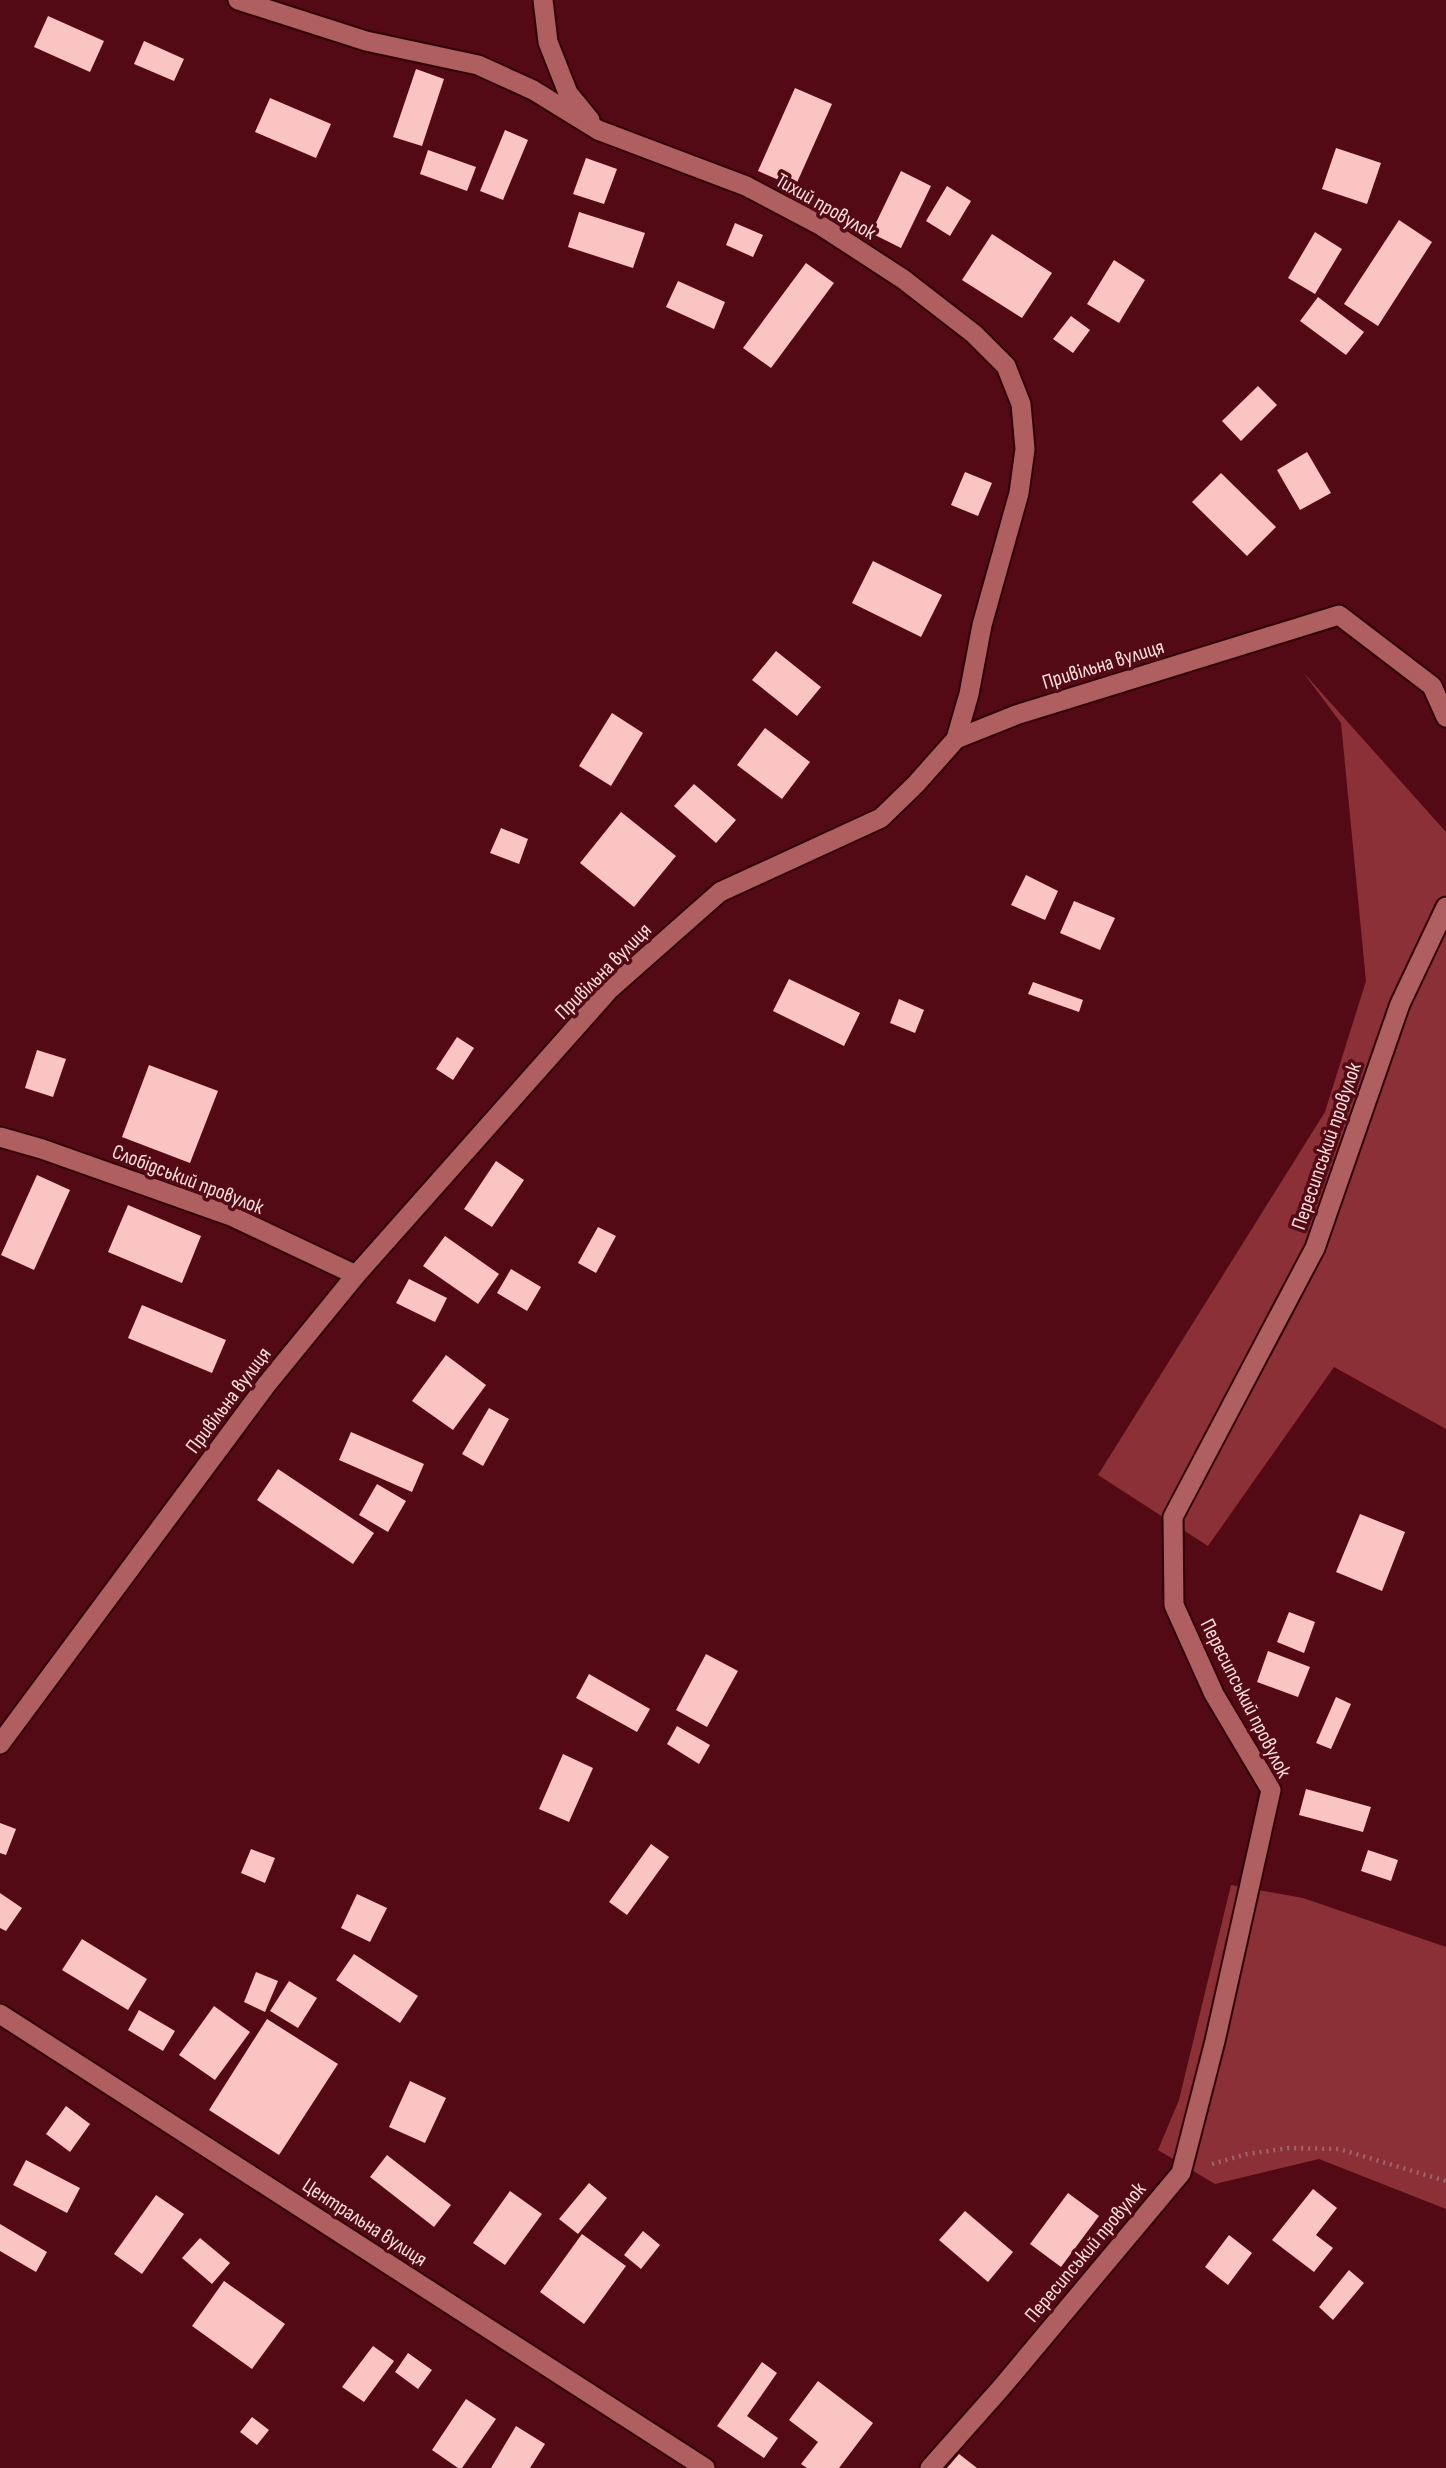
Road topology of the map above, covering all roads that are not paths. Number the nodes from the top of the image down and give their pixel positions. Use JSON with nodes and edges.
{"nodes":[{"id":1,"x":238,"y":0,"type":"edge"},
{"id":2,"x":543,"y":0,"type":"edge"},
{"id":3,"x":598,"y":130,"type":"junction"},
{"id":4,"x":1446,"y":717,"type":"edge"},
{"id":5,"x":956,"y":739,"type":"junction"},
{"id":6,"x":1446,"y":907,"type":"edge"},
{"id":7,"x":0,"y":1137,"type":"edge"},
{"id":8,"x":356,"y":1276,"type":"junction"},
{"id":9,"x":0,"y":1744,"type":"edge"},
{"id":10,"x":0,"y":2014,"type":"edge"},
{"id":11,"x":705,"y":2468,"type":"edge"},
{"id":12,"x":930,"y":2468,"type":"edge"}],
"edges":[{"from":1,"to":3,"type":"street","name":"Тихий провулок"},
{"from":2,"to":3,"type":"street"},
{"from":3,"to":5,"type":"street","name":"Тихий провулок"},
{"from":4,"to":5,"type":"street","name":"Привільна вулиця"},
{"from":5,"to":8,"type":"street","name":"Привільна вулиця"},
{"from":6,"to":12,"type":"street","name":"Пересипський провулок"},
{"from":7,"to":8,"type":"street","name":"Слобідський провулок"},
{"from":8,"to":9,"type":"street","name":"Привільна вулиця"},
{"from":10,"to":11,"type":"street","name":"Центральна вулиця"}]}
